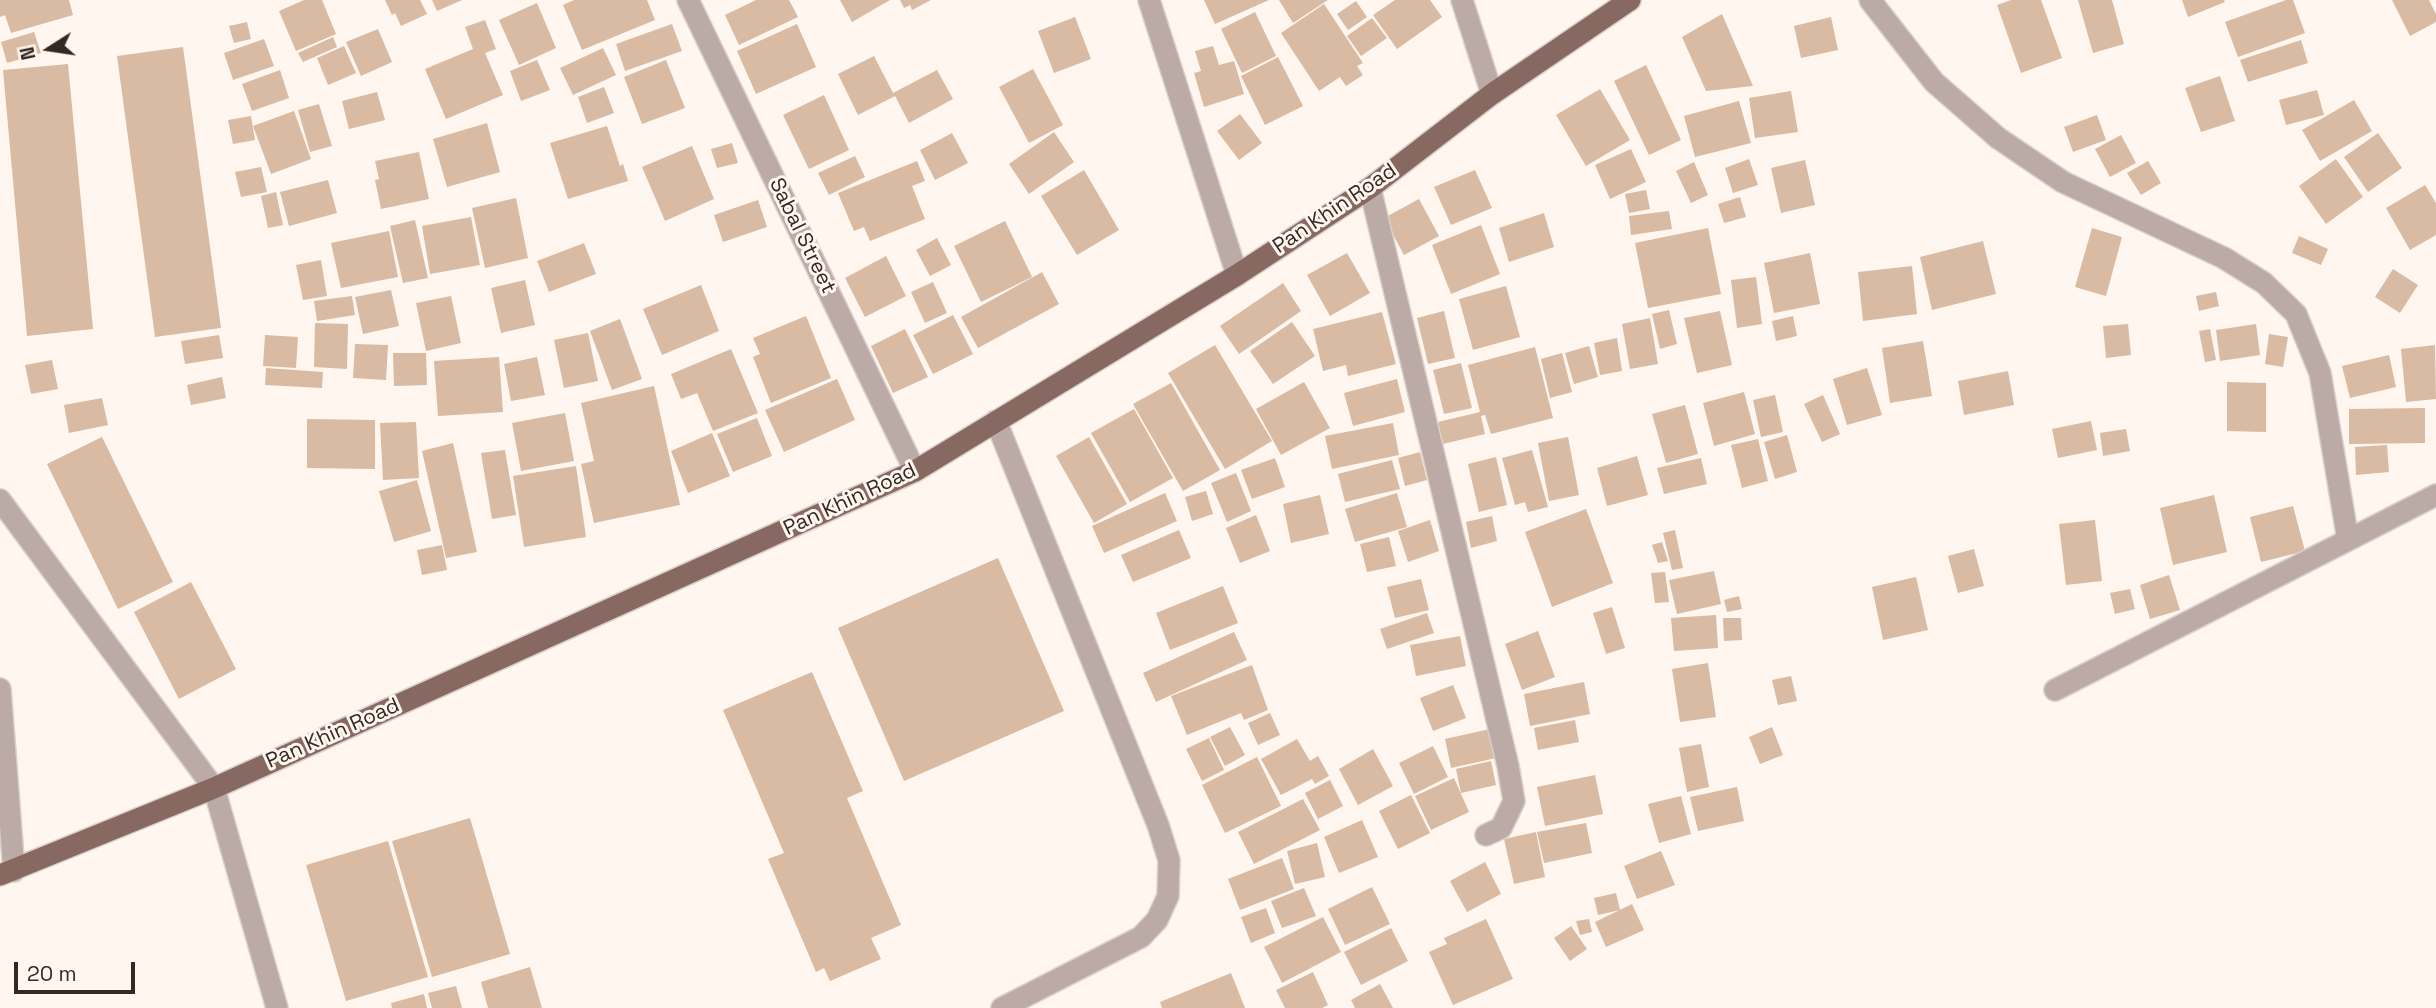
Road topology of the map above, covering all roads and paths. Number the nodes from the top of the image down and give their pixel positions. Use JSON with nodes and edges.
{"nodes":[{"id":1,"x":688,"y":0,"type":"edge"},
{"id":2,"x":1149,"y":0,"type":"edge"},
{"id":3,"x":1462,"y":0,"type":"edge"},
{"id":4,"x":1630,"y":0,"type":"edge"},
{"id":5,"x":1870,"y":0,"type":"edge"},
{"id":6,"x":1492,"y":94,"type":"junction"},
{"id":7,"x":1370,"y":188,"type":"junction"},
{"id":8,"x":1237,"y":275,"type":"junction"},
{"id":9,"x":996,"y":421,"type":"junction"},
{"id":10,"x":915,"y":471,"type":"junction"},
{"id":11,"x":2436,"y":495,"type":"edge"},
{"id":12,"x":0,"y":499,"type":"edge"},
{"id":13,"x":2348,"y":540,"type":"junction"},
{"id":14,"x":0,"y":689,"type":"edge"},
{"id":15,"x":2055,"y":690,"type":"dead end"},
{"id":16,"x":214,"y":788,"type":"junction"},
{"id":17,"x":1486,"y":835,"type":"dead end"},
{"id":18,"x":7,"y":873,"type":"edge"},
{"id":19,"x":277,"y":1008,"type":"edge"},
{"id":20,"x":1002,"y":1008,"type":"edge"}],
"edges":[{"from":1,"to":10,"type":"street","name":"Sabal Street"},
{"from":2,"to":8,"type":"street"},
{"from":3,"to":6,"type":"street"},
{"from":4,"to":6,"type":"main road","name":"Pan Khin Road"},
{"from":5,"to":13,"type":"street"},
{"from":6,"to":7,"type":"main road","name":"Pan Khin Road"},
{"from":7,"to":8,"type":"main road","name":"Pan Khin Road"},
{"from":7,"to":17,"type":"street"},
{"from":8,"to":9,"type":"main road","name":"Pan Khin Road"},
{"from":9,"to":10,"type":"main road","name":"Pan Khin Road"},
{"from":9,"to":20,"type":"street"},
{"from":10,"to":16,"type":"main road","name":"Pan Khin Road"},
{"from":11,"to":13,"type":"street"},
{"from":12,"to":16,"type":"street"},
{"from":13,"to":15,"type":"street"},
{"from":14,"to":18,"type":"street"},
{"from":16,"to":18,"type":"main road","name":"Pan Khin Road"},
{"from":16,"to":19,"type":"street"}]}
